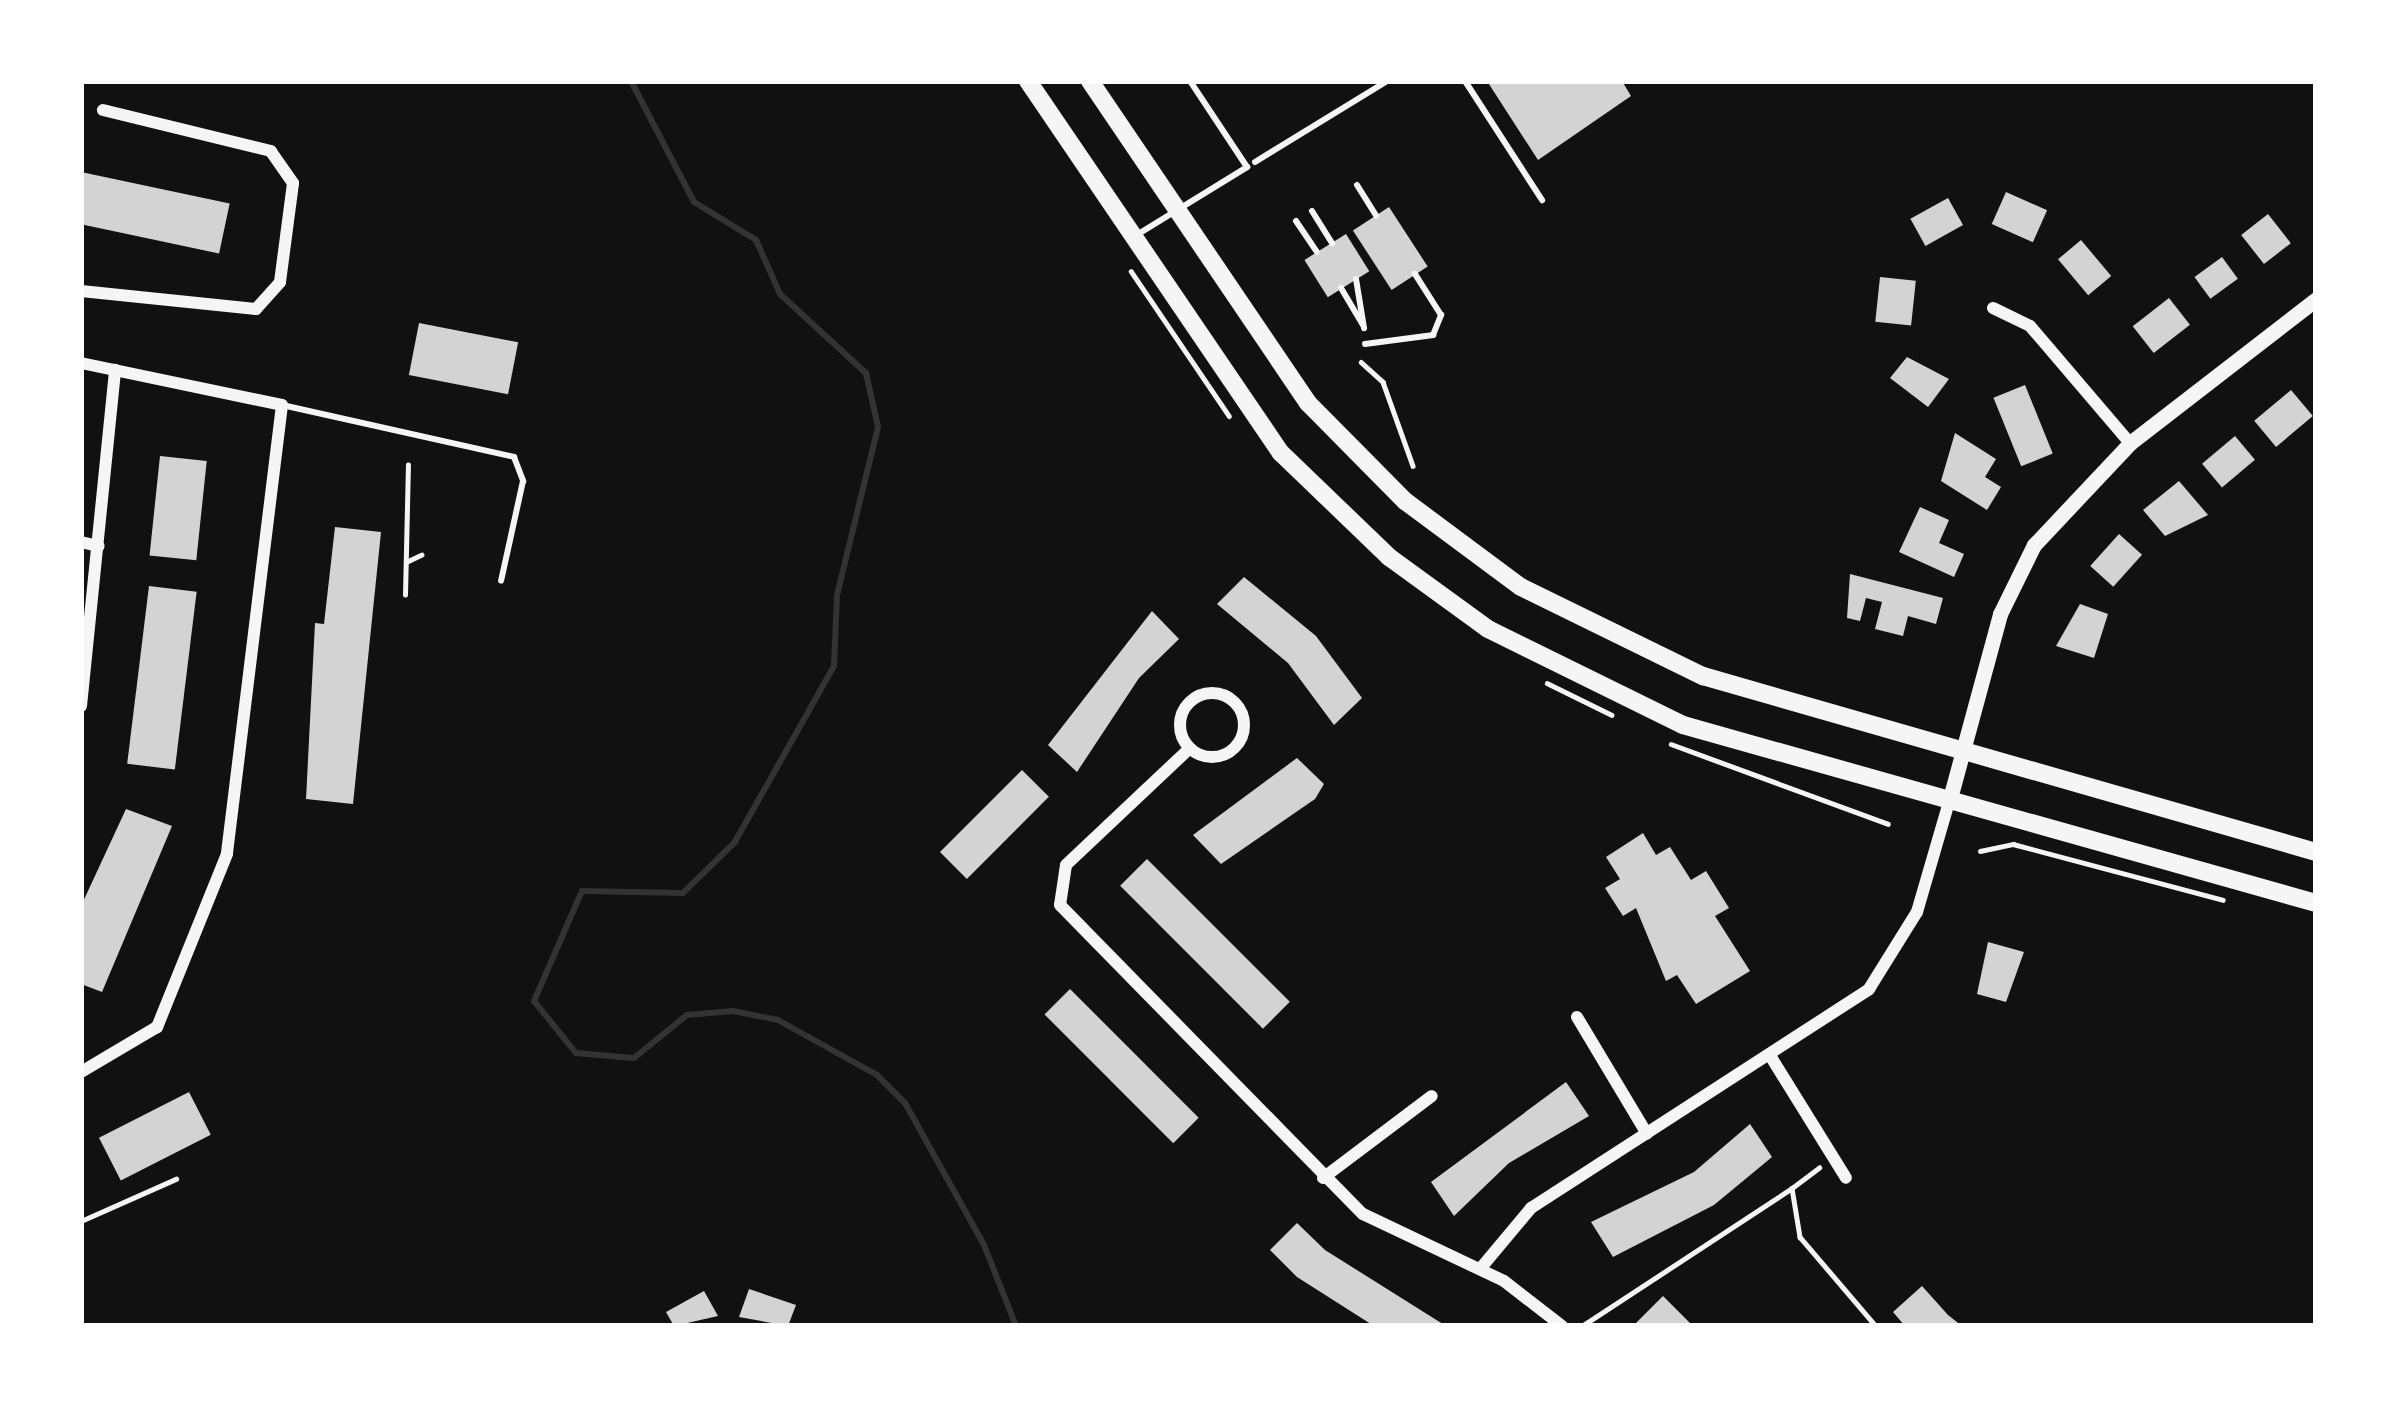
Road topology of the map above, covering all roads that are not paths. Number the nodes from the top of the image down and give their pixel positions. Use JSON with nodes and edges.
{"nodes":[{"id":1,"x":1028,"y":81,"type":"edge"},
{"id":2,"x":1090,"y":81,"type":"edge"},
{"id":3,"x":1190,"y":81,"type":"edge"},
{"id":4,"x":1387,"y":81,"type":"edge"},
{"id":5,"x":1465,"y":81,"type":"edge"},
{"id":6,"x":103,"y":110,"type":"dead end"},
{"id":7,"x":1255,"y":162,"type":"dead end"},
{"id":8,"x":1357,"y":184,"type":"dead end"},
{"id":9,"x":1542,"y":200,"type":"dead end"},
{"id":10,"x":1177,"y":210,"type":"junction"},
{"id":11,"x":1312,"y":211,"type":"dead end"},
{"id":12,"x":1376,"y":215,"type":"dead end"},
{"id":13,"x":1296,"y":221,"type":"dead end"},
{"id":14,"x":1132,"y":238,"type":"junction"},
{"id":15,"x":1332,"y":243,"type":"dead end"},
{"id":16,"x":1317,"y":252,"type":"dead end"},
{"id":17,"x":1414,"y":274,"type":"dead end"},
{"id":18,"x":1356,"y":279,"type":"dead end"},
{"id":19,"x":1341,"y":288,"type":"dead end"},
{"id":20,"x":81,"y":291,"type":"edge"},
{"id":21,"x":2316,"y":299,"type":"edge"},
{"id":22,"x":1993,"y":308,"type":"dead end"},
{"id":23,"x":1365,"y":344,"type":"dead end"},
{"id":24,"x":81,"y":363,"type":"edge"},
{"id":25,"x":115,"y":370,"type":"junction"},
{"id":26,"x":282,"y":405,"type":"junction"},
{"id":27,"x":2130,"y":443,"type":"junction"},
{"id":28,"x":81,"y":542,"type":"edge"},
{"id":29,"x":99,"y":546,"type":"junction"},
{"id":30,"x":501,"y":581,"type":"dead end"},
{"id":31,"x":81,"y":706,"type":"edge"},
{"id":32,"x":1190,"y":748,"type":"junction"},
{"id":33,"x":1964,"y":752,"type":"junction"},
{"id":34,"x":1949,"y":802,"type":"junction"},
{"id":35,"x":2316,"y":851,"type":"edge"},
{"id":36,"x":2316,"y":903,"type":"edge"},
{"id":37,"x":1577,"y":1017,"type":"dead end"},
{"id":38,"x":1771,"y":1057,"type":"junction"},
{"id":39,"x":81,"y":1072,"type":"edge"},
{"id":40,"x":1432,"y":1096,"type":"dead end"},
{"id":41,"x":1648,"y":1134,"type":"junction"},
{"id":42,"x":1323,"y":1178,"type":"junction"},
{"id":43,"x":1846,"y":1178,"type":"dead end"},
{"id":44,"x":1480,"y":1269,"type":"junction"},
{"id":45,"x":1562,"y":1326,"type":"edge"}],
"edges":[{"from":1,"to":14,"type":"main road"},
{"from":2,"to":10,"type":"main road"},
{"from":3,"to":10,"type":"lane"},
{"from":4,"to":7,"type":"lane"},
{"from":5,"to":9,"type":"lane"},
{"from":6,"to":20,"type":"street"},
{"from":8,"to":12,"type":"lane"},
{"from":10,"to":14,"type":"lane"},
{"from":10,"to":33,"type":"main road"},
{"from":11,"to":15,"type":"lane"},
{"from":13,"to":16,"type":"lane"},
{"from":14,"to":34,"type":"main road"},
{"from":17,"to":23,"type":"lane"},
{"from":18,"to":19,"type":"lane"},
{"from":21,"to":27,"type":"street"},
{"from":22,"to":27,"type":"street"},
{"from":24,"to":25,"type":"street"},
{"from":25,"to":26,"type":"street"},
{"from":25,"to":29,"type":"street"},
{"from":26,"to":30,"type":"lane"},
{"from":26,"to":39,"type":"street"},
{"from":27,"to":33,"type":"street"},
{"from":28,"to":29,"type":"street"},
{"from":29,"to":31,"type":"street"},
{"from":32,"to":32,"type":"street"},
{"from":32,"to":42,"type":"street"},
{"from":33,"to":34,"type":"street"},
{"from":33,"to":35,"type":"main road"},
{"from":34,"to":36,"type":"main road"},
{"from":34,"to":38,"type":"street"},
{"from":37,"to":41,"type":"street"},
{"from":38,"to":41,"type":"street"},
{"from":38,"to":43,"type":"street"},
{"from":40,"to":42,"type":"street"},
{"from":41,"to":44,"type":"street"},
{"from":42,"to":44,"type":"street"},
{"from":44,"to":45,"type":"street"}]}
